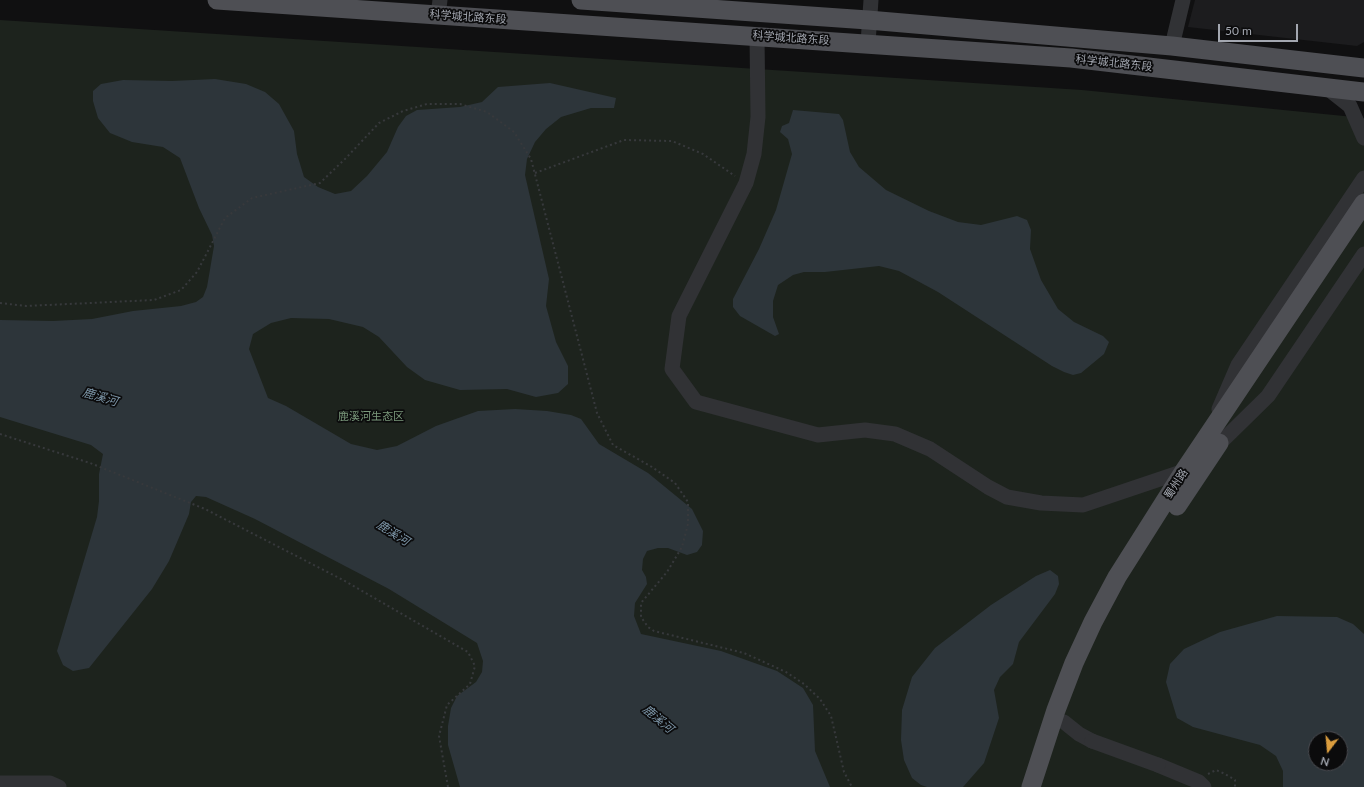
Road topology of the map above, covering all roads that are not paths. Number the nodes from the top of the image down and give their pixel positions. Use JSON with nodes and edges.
{"nodes":[{"id":1,"x":218,"y":0,"type":"edge"},
{"id":2,"x":581,"y":0,"type":"edge"},
{"id":3,"x":871,"y":0,"type":"edge"},
{"id":4,"x":1183,"y":0,"type":"edge"},
{"id":5,"x":439,"y":7,"type":"edge"},
{"id":6,"x":868,"y":20,"type":"junction"},
{"id":7,"x":757,"y":36,"type":"junction"},
{"id":8,"x":868,"y":43,"type":"junction"},
{"id":9,"x":1172,"y":46,"type":"junction"},
{"id":10,"x":1359,"y":65,"type":"edge"},
{"id":11,"x":1325,"y":86,"type":"junction"},
{"id":12,"x":1364,"y":92,"type":"edge"},
{"id":13,"x":1364,"y":138,"type":"edge"},
{"id":14,"x":1364,"y":178,"type":"edge"},
{"id":15,"x":1364,"y":203,"type":"edge"},
{"id":16,"x":1364,"y":224,"type":"edge"},
{"id":17,"x":1364,"y":254,"type":"edge"},
{"id":18,"x":1211,"y":444,"type":"junction"},
{"id":19,"x":1184,"y":471,"type":"junction"},
{"id":20,"x":1064,"y":722,"type":"junction"},
{"id":21,"x":0,"y":783,"type":"edge"},
{"id":22,"x":1202,"y":785,"type":"edge"},
{"id":23,"x":59,"y":787,"type":"edge"},
{"id":24,"x":1031,"y":787,"type":"edge"},
{"id":25,"x":1044,"y":787,"type":"edge"}],
"edges":[{"from":1,"to":5,"type":"main road","name":"科学城北路东段"},
{"from":2,"to":6,"type":"main road","name":"科学城北路东段"},
{"from":3,"to":6,"type":"street"},
{"from":4,"to":9,"type":"street"},
{"from":5,"to":7,"type":"main road","name":"科学城北路东段"},
{"from":6,"to":8,"type":"street"},
{"from":6,"to":9,"type":"main road","name":"科学城北路东段"},
{"from":7,"to":8,"type":"main road","name":"科学城北路东段"},
{"from":7,"to":19,"type":"street"},
{"from":8,"to":11,"type":"main road","name":"科学城北路东段"},
{"from":9,"to":10,"type":"main road","name":"科学城北路东段"},
{"from":11,"to":12,"type":"main road","name":"科学城北路东段"},
{"from":11,"to":13,"type":"street"},
{"from":14,"to":18,"type":"street"},
{"from":15,"to":18,"type":"main road","name":"蜀州路"},
{"from":16,"to":18,"type":"main road","name":"蜀州路"},
{"from":17,"to":18,"type":"street"},
{"from":18,"to":19,"type":"main road","name":"蜀州路"},
{"from":18,"to":20,"type":"main road","name":"蜀州路"},
{"from":19,"to":24,"type":"main road","name":"蜀州路"},
{"from":20,"to":22,"type":"street","bridge":true},
{"from":20,"to":25,"type":"main road","name":"蜀州路"},
{"from":21,"to":23,"type":"street"}]}
